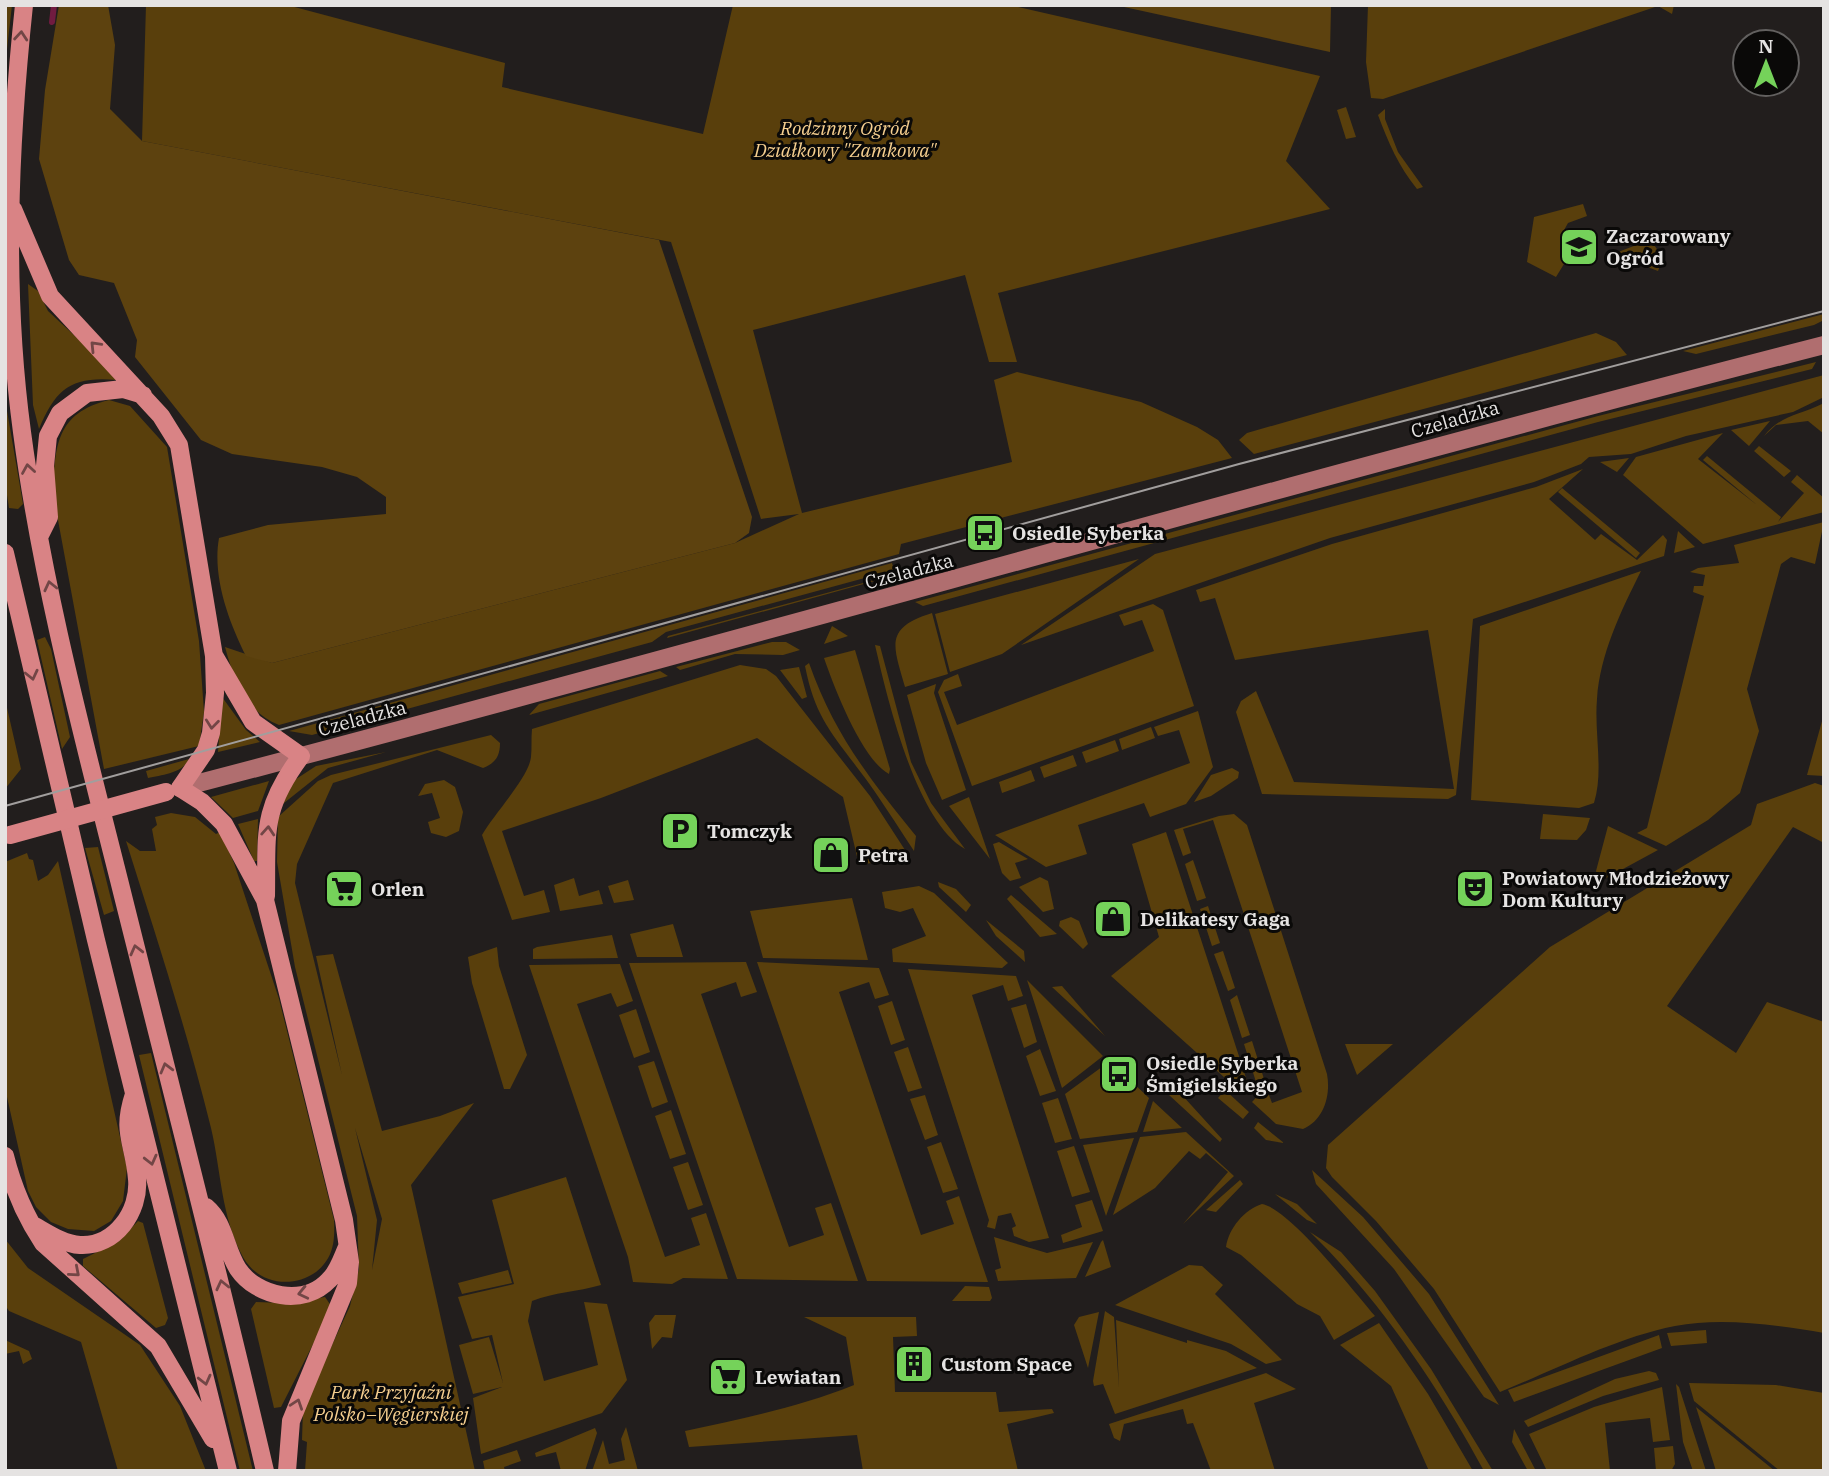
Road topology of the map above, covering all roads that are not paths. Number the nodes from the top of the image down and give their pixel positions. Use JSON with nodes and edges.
{"nodes":[{"id":1,"x":24,"y":5,"type":"edge"},
{"id":2,"x":10,"y":201,"type":"junction"},
{"id":3,"x":1824,"y":345,"type":"edge"},
{"id":4,"x":142,"y":395,"type":"junction"},
{"id":5,"x":39,"y":537,"type":"junction"},
{"id":6,"x":5,"y":553,"type":"edge"},
{"id":7,"x":214,"y":656,"type":"junction"},
{"id":8,"x":301,"y":756,"type":"junction"},
{"id":9,"x":173,"y":790,"type":"junction"},
{"id":10,"x":8,"y":836,"type":"edge"},
{"id":11,"x":265,"y":900,"type":"junction"},
{"id":12,"x":134,"y":1093,"type":"junction"},
{"id":13,"x":5,"y":1156,"type":"edge"},
{"id":14,"x":203,"y":1205,"type":"junction"},
{"id":15,"x":30,"y":1223,"type":"junction"},
{"id":16,"x":347,"y":1247,"type":"junction"},
{"id":17,"x":227,"y":1466,"type":"edge"},
{"id":18,"x":265,"y":1471,"type":"edge"},
{"id":19,"x":287,"y":1471,"type":"edge"}],
"edges":[{"from":2,"to":1,"type":"main road","one_way":true},
{"from":4,"to":2,"type":"main road","one_way":true},
{"from":5,"to":2,"type":"main road","one_way":true},
{"from":3,"to":8,"type":"main road","name":"Czeladzka"},
{"from":4,"to":5,"type":"main road"},
{"from":4,"to":7,"type":"main road"},
{"from":14,"to":5,"type":"main road","one_way":true},
{"from":6,"to":12,"type":"main road","one_way":true},
{"from":7,"to":8,"type":"main road"},
{"from":7,"to":9,"type":"main road","one_way":true},
{"from":8,"to":9,"type":"main road","name":"Czeladzka"},
{"from":11,"to":8,"type":"main road","one_way":true},
{"from":9,"to":10,"type":"main road","name":"Czeladzka","bridge":true},
{"from":9,"to":11,"type":"main road"},
{"from":11,"to":16,"type":"main road"},
{"from":12,"to":15,"type":"main road"},
{"from":12,"to":17,"type":"main road","one_way":true},
{"from":13,"to":15,"type":"main road"},
{"from":16,"to":14,"type":"main road","one_way":true},
{"from":18,"to":14,"type":"main road","one_way":true},
{"from":15,"to":17,"type":"main road","one_way":true},
{"from":19,"to":16,"type":"main road","one_way":true}]}
